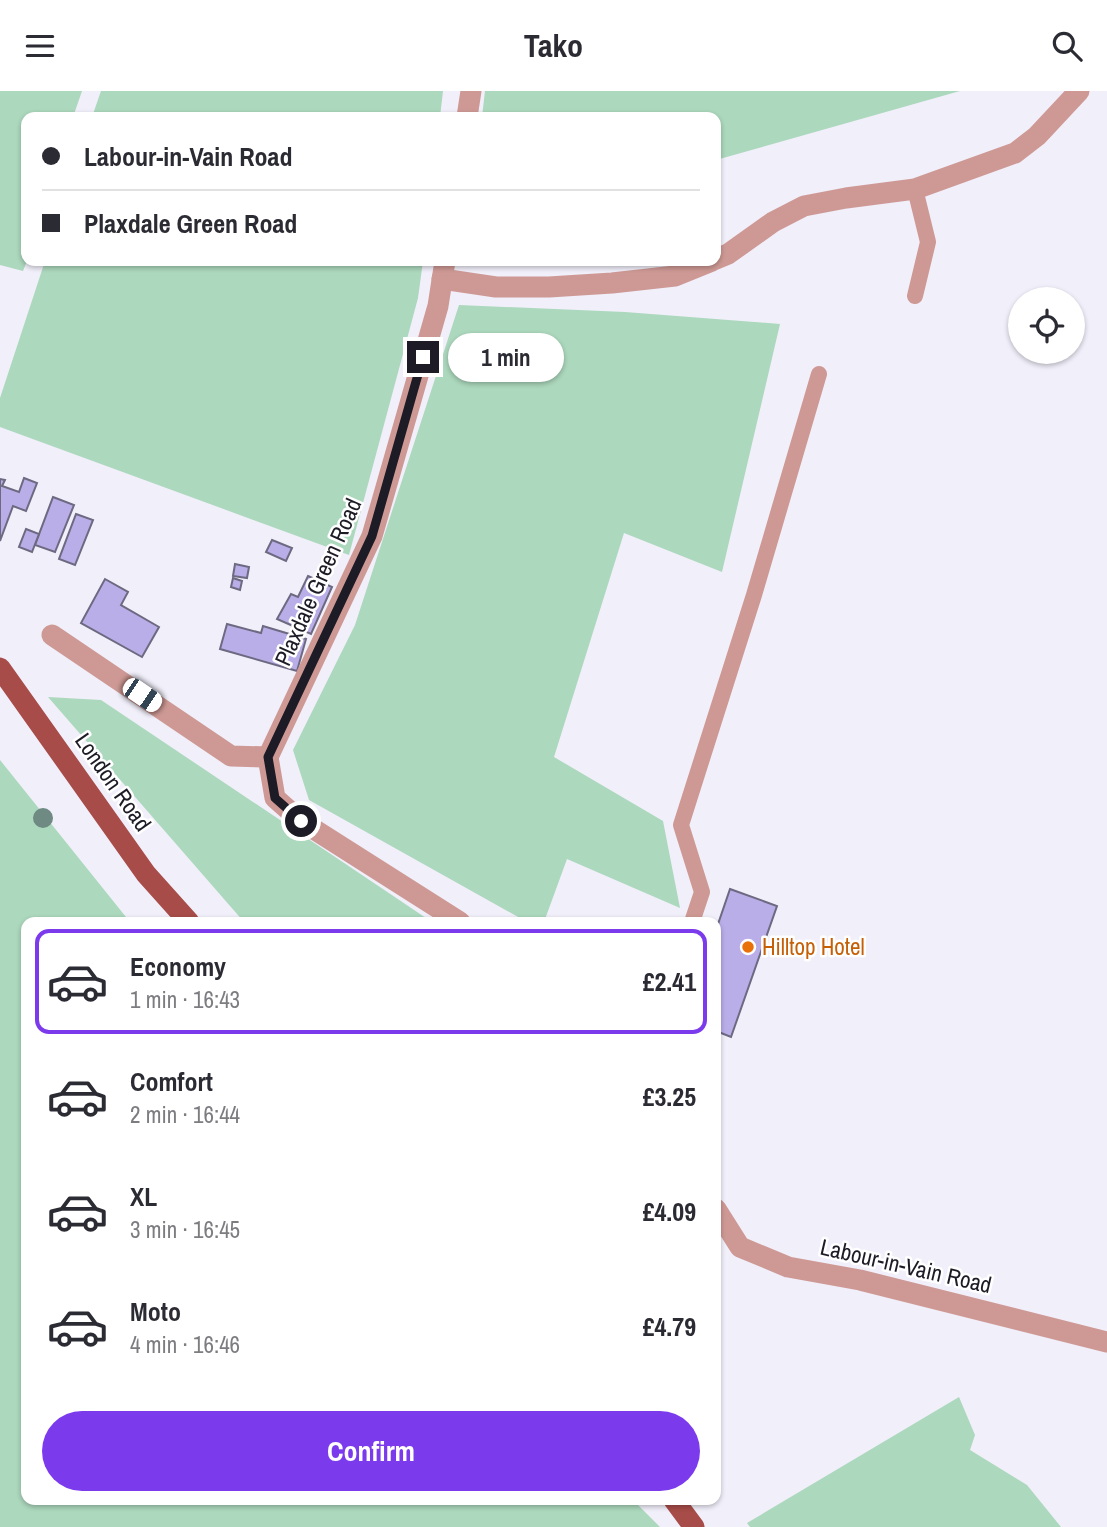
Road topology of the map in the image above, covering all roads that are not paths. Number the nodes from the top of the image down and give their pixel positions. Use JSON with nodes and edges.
{"nodes":[{"id":1,"x":471,"y":91,"type":"edge"},
{"id":2,"x":1079,"y":91,"type":"edge"},
{"id":3,"x":468,"y":112,"type":"edge"},
{"id":4,"x":915,"y":189,"type":"junction"},
{"id":5,"x":721,"y":257,"type":"edge"},
{"id":6,"x":699,"y":266,"type":"edge"},
{"id":7,"x":443,"y":270,"type":"edge"},
{"id":8,"x":915,"y":296,"type":"dead end"},
{"id":9,"x":819,"y":375,"type":"dead end"},
{"id":10,"x":52,"y":635,"type":"dead end"},
{"id":11,"x":0,"y":668,"type":"edge"},
{"id":12,"x":268,"y":757,"type":"junction"},
{"id":13,"x":185,"y":917,"type":"edge"},
{"id":14,"x":452,"y":917,"type":"edge"},
{"id":15,"x":694,"y":917,"type":"edge"},
{"id":16,"x":721,"y":1217,"type":"edge"},
{"id":17,"x":1107,"y":1342,"type":"edge"},
{"id":18,"x":678,"y":1505,"type":"edge"},
{"id":19,"x":694,"y":1527,"type":"edge"}],
"edges":[{"from":1,"to":3,"type":"street"},
{"from":2,"to":4,"type":"street"},
{"from":4,"to":5,"type":"street"},
{"from":4,"to":8,"type":"lane"},
{"from":6,"to":7,"type":"street"},
{"from":7,"to":12,"type":"street","name":"Plaxdale Green Road"},
{"from":9,"to":15,"type":"lane"},
{"from":10,"to":12,"type":"street"},
{"from":11,"to":13,"type":"main road","name":"London Road"},
{"from":12,"to":14,"type":"street"},
{"from":16,"to":17,"type":"street","name":"Labour-in-Vain Road"},
{"from":18,"to":19,"type":"main road"}]}
